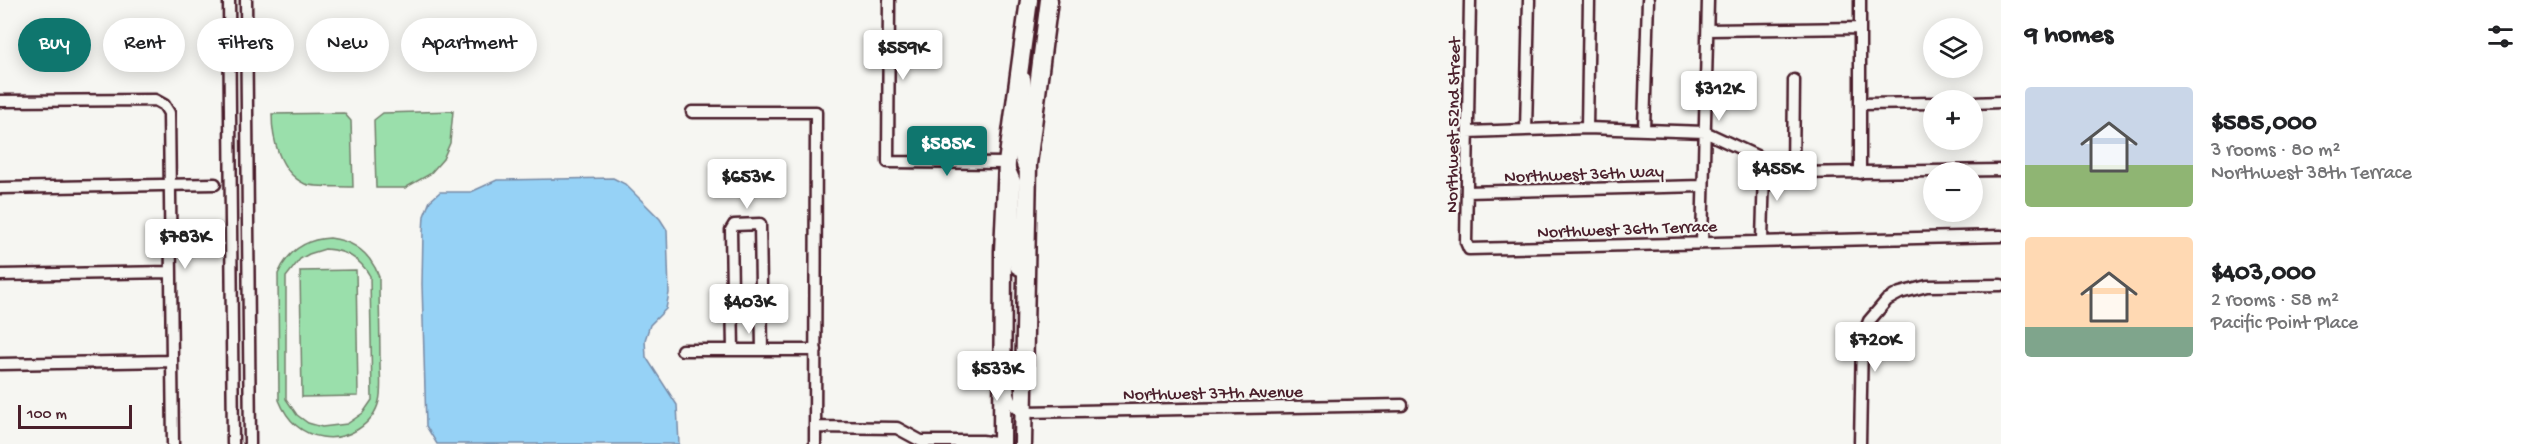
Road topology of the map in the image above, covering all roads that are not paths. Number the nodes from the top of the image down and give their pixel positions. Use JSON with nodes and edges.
{"nodes":[{"id":1,"x":229,"y":0,"type":"edge"},
{"id":2,"x":246,"y":0,"type":"edge"},
{"id":3,"x":889,"y":0,"type":"edge"},
{"id":4,"x":1029,"y":0,"type":"edge"},
{"id":5,"x":1049,"y":0,"type":"edge"},
{"id":6,"x":1470,"y":0,"type":"edge"},
{"id":7,"x":1529,"y":0,"type":"edge"},
{"id":8,"x":1589,"y":0,"type":"edge"},
{"id":9,"x":1648,"y":0,"type":"edge"},
{"id":10,"x":1708,"y":0,"type":"edge"},
{"id":11,"x":1860,"y":0,"type":"edge"},
{"id":12,"x":1860,"y":28,"type":"junction"},
{"id":13,"x":1708,"y":30,"type":"junction"},
{"id":14,"x":1018,"y":73,"type":"junction"},
{"id":15,"x":1794,"y":80,"type":"dead end"},
{"id":16,"x":0,"y":101,"type":"edge"},
{"id":17,"x":2001,"y":102,"type":"edge"},
{"id":18,"x":1923,"y":103,"type":"edge"},
{"id":19,"x":1983,"y":103,"type":"edge"},
{"id":20,"x":1860,"y":104,"type":"junction"},
{"id":21,"x":692,"y":112,"type":"dead end"},
{"id":22,"x":1587,"y":128,"type":"junction"},
{"id":23,"x":1644,"y":129,"type":"junction"},
{"id":24,"x":1526,"y":130,"type":"junction"},
{"id":25,"x":1468,"y":132,"type":"junction"},
{"id":26,"x":1705,"y":132,"type":"junction"},
{"id":27,"x":1767,"y":161,"type":"junction"},
{"id":28,"x":1007,"y":164,"type":"junction"},
{"id":29,"x":2001,"y":170,"type":"edge"},
{"id":30,"x":1793,"y":173,"type":"junction"},
{"id":31,"x":1860,"y":173,"type":"junction"},
{"id":32,"x":1028,"y":175,"type":"junction"},
{"id":33,"x":170,"y":184,"type":"junction"},
{"id":34,"x":215,"y":184,"type":"dead end"},
{"id":35,"x":1702,"y":186,"type":"junction"},
{"id":36,"x":0,"y":188,"type":"edge"},
{"id":37,"x":1467,"y":192,"type":"junction"},
{"id":38,"x":2001,"y":236,"type":"edge"},
{"id":39,"x":1762,"y":240,"type":"junction"},
{"id":40,"x":1702,"y":243,"type":"junction"},
{"id":41,"x":1469,"y":249,"type":"joint"},
{"id":42,"x":171,"y":272,"type":"junction"},
{"id":43,"x":1024,"y":273,"type":"junction"},
{"id":44,"x":0,"y":275,"type":"edge"},
{"id":45,"x":2001,"y":285,"type":"edge"},
{"id":46,"x":682,"y":350,"type":"dead end"},
{"id":47,"x":733,"y":350,"type":"junction"},
{"id":48,"x":762,"y":350,"type":"junction"},
{"id":49,"x":816,"y":350,"type":"junction"},
{"id":50,"x":172,"y":361,"type":"junction"},
{"id":51,"x":0,"y":364,"type":"edge"},
{"id":52,"x":1002,"y":364,"type":"junction"},
{"id":53,"x":1402,"y":405,"type":"dead end"},
{"id":54,"x":1023,"y":412,"type":"junction"},
{"id":55,"x":815,"y":426,"type":"junction"},
{"id":56,"x":173,"y":444,"type":"edge"},
{"id":57,"x":233,"y":444,"type":"edge"},
{"id":58,"x":250,"y":444,"type":"edge"},
{"id":59,"x":815,"y":444,"type":"edge"},
{"id":60,"x":1003,"y":444,"type":"edge"},
{"id":61,"x":1023,"y":444,"type":"edge"},
{"id":62,"x":1860,"y":444,"type":"edge"}],
"edges":[{"from":1,"to":57,"type":"street"},
{"from":2,"to":58,"type":"street"},
{"from":3,"to":28,"type":"street"},
{"from":4,"to":14,"type":"highway"},
{"from":5,"to":32,"type":"highway"},
{"from":6,"to":25,"type":"street","name":"Northwest 52nd Street"},
{"from":7,"to":24,"type":"street"},
{"from":8,"to":22,"type":"street"},
{"from":9,"to":23,"type":"street"},
{"from":10,"to":13,"type":"street"},
{"from":11,"to":12,"type":"street"},
{"from":12,"to":13,"type":"street"},
{"from":12,"to":20,"type":"street"},
{"from":13,"to":26,"type":"street"},
{"from":14,"to":28,"type":"highway"},
{"from":14,"to":32,"type":"street"},
{"from":15,"to":30,"type":"street"},
{"from":16,"to":33,"type":"street"},
{"from":17,"to":19,"type":"street"},
{"from":18,"to":20,"type":"street"},
{"from":20,"to":31,"type":"street"},
{"from":21,"to":49,"type":"street"},
{"from":22,"to":23,"type":"street"},
{"from":22,"to":24,"type":"street"},
{"from":23,"to":26,"type":"street"},
{"from":24,"to":25,"type":"street"},
{"from":25,"to":37,"type":"street","name":"Northwest 52nd Street"},
{"from":26,"to":27,"type":"street"},
{"from":26,"to":35,"type":"street"},
{"from":27,"to":30,"type":"street"},
{"from":27,"to":39,"type":"street"},
{"from":28,"to":43,"type":"street"},
{"from":28,"to":52,"type":"highway"},
{"from":29,"to":31,"type":"street"},
{"from":30,"to":31,"type":"street"},
{"from":32,"to":43,"type":"highway"},
{"from":33,"to":34,"type":"street"},
{"from":33,"to":36,"type":"street"},
{"from":33,"to":42,"type":"street"},
{"from":35,"to":37,"type":"street","name":"Northwest 36th Way"},
{"from":35,"to":40,"type":"street"},
{"from":37,"to":41,"type":"street","name":"Northwest 52nd Street"},
{"from":38,"to":39,"type":"street","name":"Northwest 36th Terrace"},
{"from":39,"to":40,"type":"street","name":"Northwest 36th Terrace"},
{"from":40,"to":41,"type":"street","name":"Northwest 36th Terrace"},
{"from":42,"to":44,"type":"street"},
{"from":42,"to":50,"type":"street"},
{"from":43,"to":54,"type":"highway"},
{"from":45,"to":62,"type":"street"},
{"from":46,"to":47,"type":"street"},
{"from":47,"to":48,"type":"street"},
{"from":47,"to":48,"type":"street"},
{"from":48,"to":49,"type":"street"},
{"from":49,"to":55,"type":"street"},
{"from":50,"to":51,"type":"street"},
{"from":50,"to":56,"type":"street"},
{"from":52,"to":54,"type":"street"},
{"from":52,"to":60,"type":"highway"},
{"from":53,"to":54,"type":"street","name":"Northwest 37th Avenue"},
{"from":54,"to":61,"type":"highway"},
{"from":55,"to":59,"type":"street"},
{"from":55,"to":60,"type":"street"}]}
